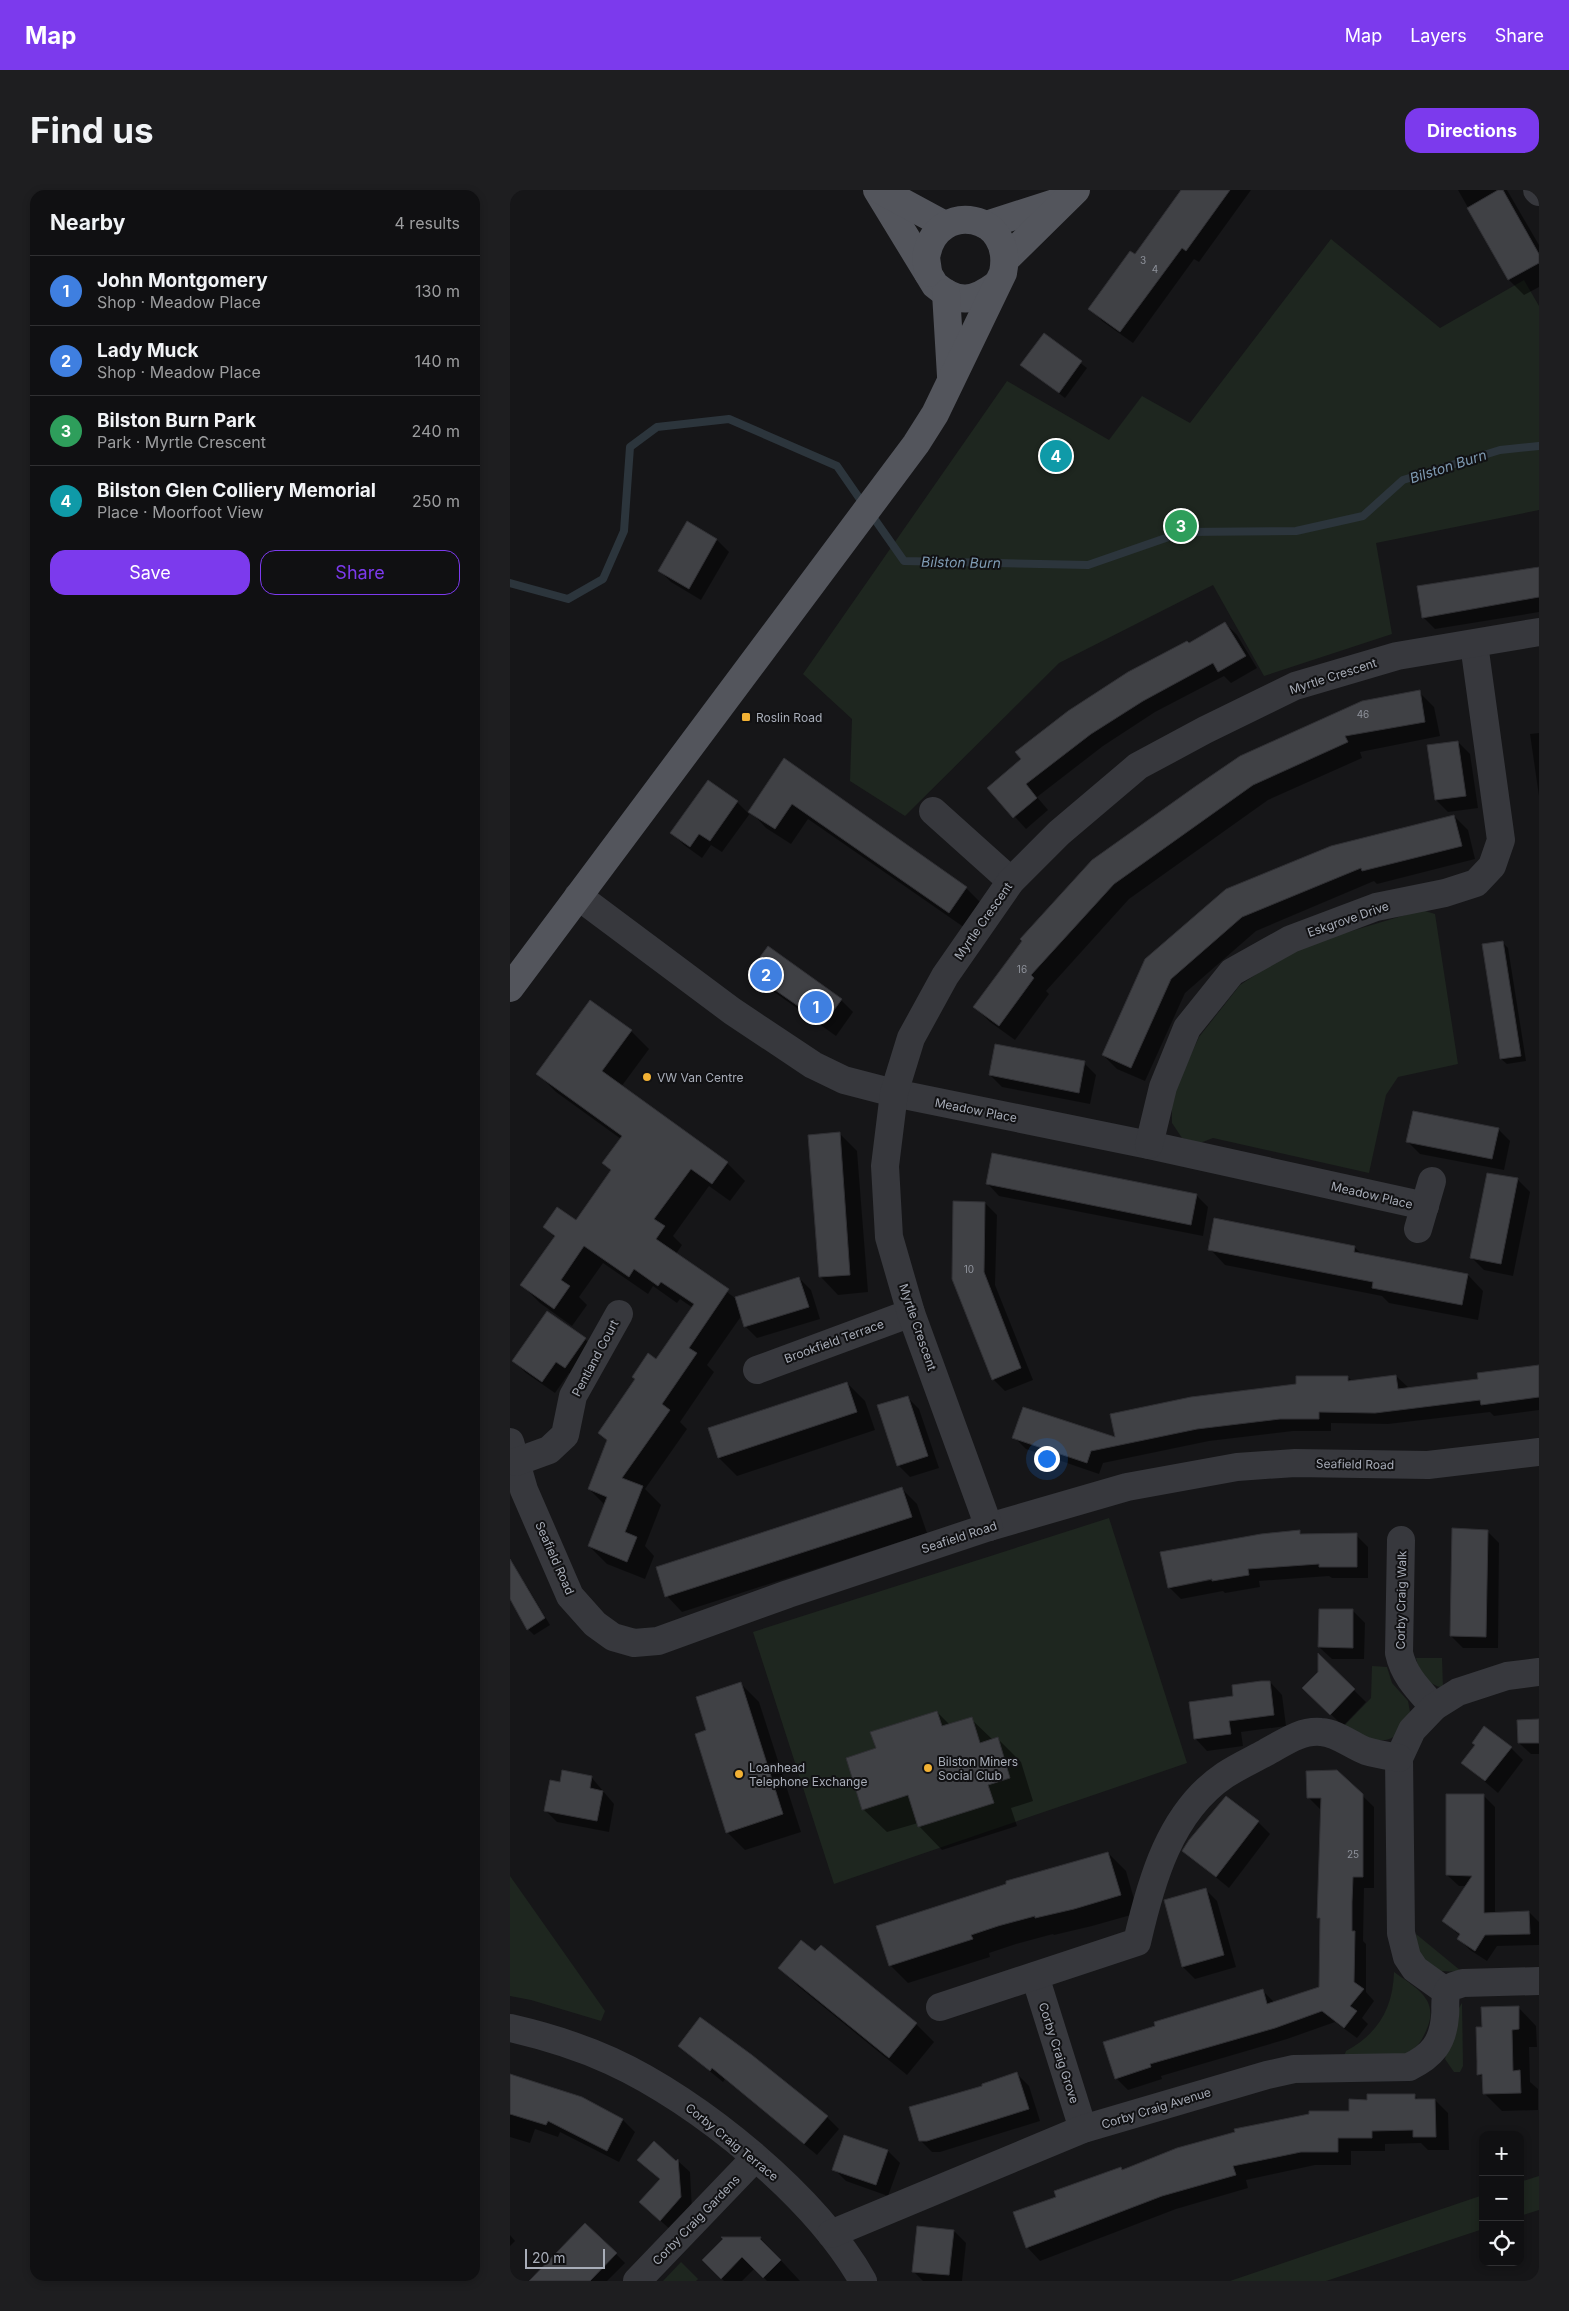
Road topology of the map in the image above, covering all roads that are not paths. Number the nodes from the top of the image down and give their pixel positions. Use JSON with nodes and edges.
{"nodes":[{"id":1,"x":879,"y":190,"type":"edge"},
{"id":2,"x":1071,"y":195,"type":"edge"},
{"id":3,"x":945,"y":225,"type":"junction"},
{"id":4,"x":986,"y":225,"type":"junction"},
{"id":5,"x":1006,"y":259,"type":"junction"},
{"id":6,"x":928,"y":273,"type":"junction"},
{"id":7,"x":996,"y":285,"type":"junction"},
{"id":8,"x":946,"y":293,"type":"junction"},
{"id":9,"x":951,"y":378,"type":"junction"},
{"id":10,"x":1539,"y":632,"type":"edge"},
{"id":11,"x":1474,"y":644,"type":"junction"},
{"id":12,"x":933,"y":811,"type":"dead end"},
{"id":13,"x":1011,"y":881,"type":"junction"},
{"id":14,"x":578,"y":896,"type":"junction"},
{"id":15,"x":510,"y":988,"type":"edge"},
{"id":16,"x":894,"y":1093,"type":"junction"},
{"id":17,"x":1149,"y":1145,"type":"junction"},
{"id":18,"x":1425,"y":1205,"type":"dead end"},
{"id":19,"x":911,"y":1312,"type":"junction"},
{"id":20,"x":618,"y":1314,"type":"dead end"},
{"id":21,"x":758,"y":1370,"type":"dead end"},
{"id":22,"x":513,"y":1452,"type":"edge"},
{"id":23,"x":1539,"y":1452,"type":"edge"},
{"id":24,"x":989,"y":1526,"type":"junction"},
{"id":25,"x":1401,"y":1540,"type":"dead end"},
{"id":26,"x":1539,"y":1672,"type":"edge"},
{"id":27,"x":1434,"y":1707,"type":"junction"},
{"id":28,"x":1399,"y":1758,"type":"junction"},
{"id":29,"x":1035,"y":1976,"type":"junction"},
{"id":30,"x":1539,"y":1981,"type":"edge"},
{"id":31,"x":1447,"y":1992,"type":"junction"},
{"id":32,"x":940,"y":2006,"type":"dead end"},
{"id":33,"x":510,"y":2028,"type":"edge"},
{"id":34,"x":1083,"y":2130,"type":"junction"},
{"id":35,"x":756,"y":2158,"type":"junction"},
{"id":36,"x":831,"y":2234,"type":"junction"},
{"id":37,"x":637,"y":2281,"type":"edge"},
{"id":38,"x":863,"y":2281,"type":"edge"}],
"edges":[{"from":1,"to":3,"type":"main road"},
{"from":1,"to":6,"type":"main road"},
{"from":2,"to":4,"type":"main road"},
{"from":2,"to":5,"type":"main road"},
{"from":3,"to":4,"type":"main road"},
{"from":3,"to":6,"type":"main road"},
{"from":4,"to":5,"type":"main road"},
{"from":5,"to":7,"type":"main road"},
{"from":6,"to":8,"type":"main road"},
{"from":7,"to":8,"type":"main road"},
{"from":7,"to":9,"type":"main road"},
{"from":8,"to":9,"type":"main road"},
{"from":9,"to":14,"type":"main road"},
{"from":10,"to":11,"type":"street","name":"Myrtle Crescent"},
{"from":11,"to":13,"type":"street","name":"Myrtle Crescent"},
{"from":11,"to":17,"type":"street","name":"Eskgrove Drive"},
{"from":12,"to":13,"type":"street"},
{"from":13,"to":16,"type":"street","name":"Myrtle Crescent"},
{"from":14,"to":15,"type":"main road"},
{"from":14,"to":16,"type":"street","name":"Meadow Place"},
{"from":16,"to":17,"type":"street","name":"Meadow Place"},
{"from":16,"to":19,"type":"street","name":"Myrtle Crescent"},
{"from":17,"to":18,"type":"street","name":"Meadow Place"},
{"from":19,"to":21,"type":"street","name":"Brookfield Terrace"},
{"from":19,"to":24,"type":"street","name":"Myrtle Crescent"},
{"from":20,"to":22,"type":"street","name":"Pentland Court"},
{"from":22,"to":24,"type":"street","name":"Seafield Road"},
{"from":23,"to":24,"type":"street","name":"Seafield Road"},
{"from":25,"to":27,"type":"street","name":"Corby Craig Walk"},
{"from":26,"to":27,"type":"street"},
{"from":27,"to":28,"type":"street"},
{"from":28,"to":29,"type":"street"},
{"from":28,"to":31,"type":"street"},
{"from":29,"to":32,"type":"street"},
{"from":29,"to":34,"type":"street","name":"Corby Craig Grove"},
{"from":30,"to":31,"type":"street"},
{"from":31,"to":34,"type":"street","name":"Corby Craig Avenue"},
{"from":33,"to":35,"type":"street","name":"Corby Craig Terrace"},
{"from":34,"to":36,"type":"street","name":"Corby Craig Avenue"},
{"from":35,"to":36,"type":"street","name":"Corby Craig Terrace"},
{"from":35,"to":37,"type":"street","name":"Corby Craig Gardens"},
{"from":36,"to":38,"type":"street","name":"Corby Craig Terrace"}]}
